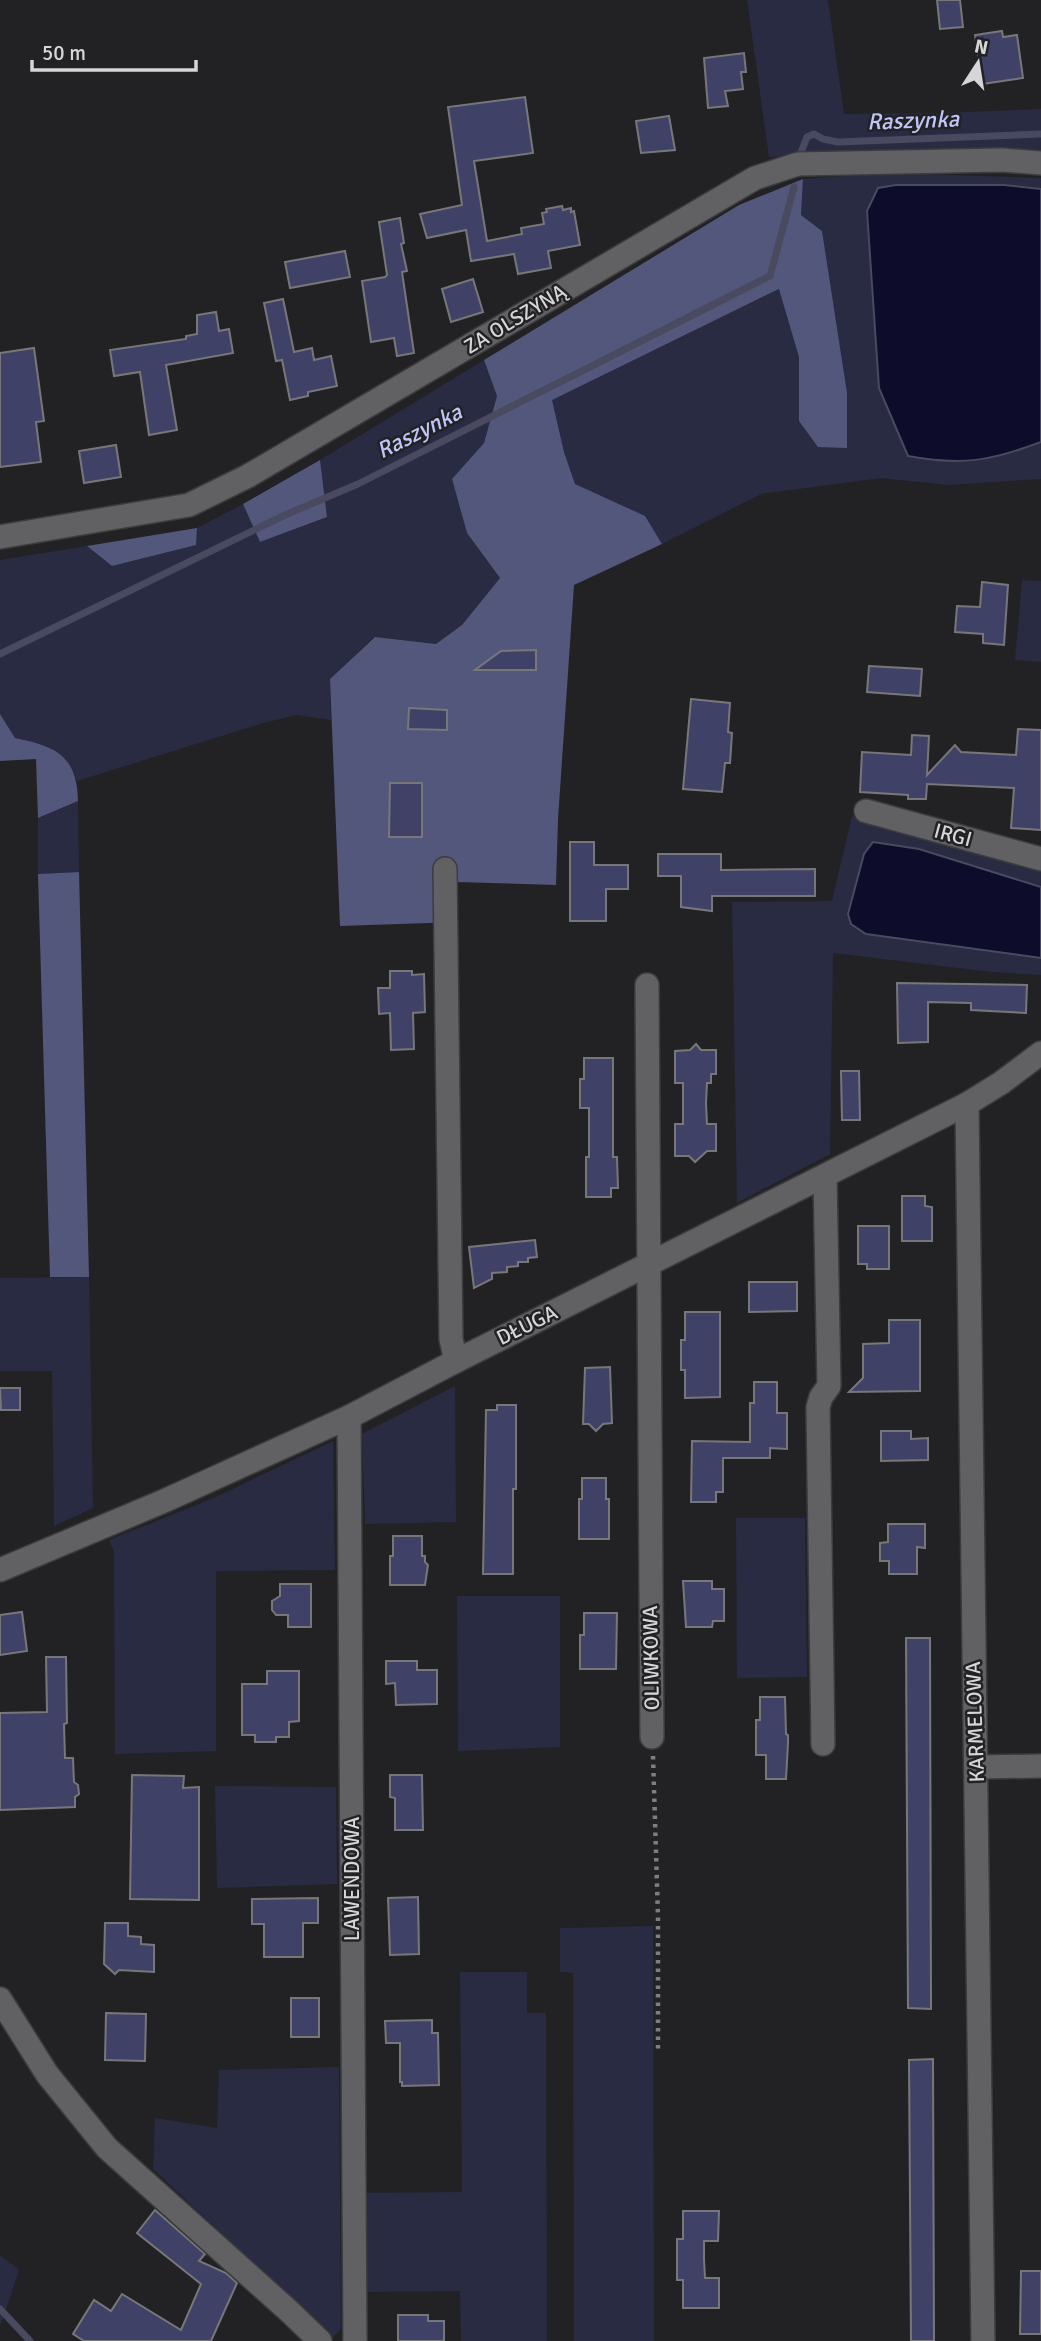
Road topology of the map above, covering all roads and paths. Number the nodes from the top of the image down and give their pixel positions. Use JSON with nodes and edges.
{"nodes":[{"id":1,"x":1041,"y":163,"type":"edge"},
{"id":2,"x":0,"y":537,"type":"edge"},
{"id":3,"x":866,"y":810,"type":"dead end"},
{"id":4,"x":1041,"y":859,"type":"edge"},
{"id":5,"x":445,"y":869,"type":"dead end"},
{"id":6,"x":648,"y":985,"type":"dead end"},
{"id":7,"x":1041,"y":1053,"type":"edge"},
{"id":8,"x":967,"y":1104,"type":"junction"},
{"id":9,"x":825,"y":1176,"type":"junction"},
{"id":10,"x":648,"y":1265,"type":"junction"},
{"id":11,"x":456,"y":1361,"type":"junction"},
{"id":12,"x":349,"y":1417,"type":"junction"},
{"id":13,"x":0,"y":1570,"type":"edge"},
{"id":14,"x":652,"y":1737,"type":"joint"},
{"id":15,"x":824,"y":1744,"type":"dead end"},
{"id":16,"x":1041,"y":1766,"type":"edge"},
{"id":17,"x":976,"y":1767,"type":"junction"},
{"id":18,"x":0,"y":1999,"type":"edge"},
{"id":19,"x":658,"y":2052,"type":"dead end"},
{"id":20,"x":320,"y":2341,"type":"edge"},
{"id":21,"x":355,"y":2341,"type":"edge"},
{"id":22,"x":983,"y":2341,"type":"edge"}],
"edges":[{"from":1,"to":2,"type":"street","name":"ZA OLSZYNĄ"},
{"from":3,"to":4,"type":"street","name":"IRGI"},
{"from":5,"to":11,"type":"street"},
{"from":6,"to":10,"type":"street","name":"OLIWKOWA"},
{"from":7,"to":8,"type":"street","name":"DŁUGA"},
{"from":8,"to":9,"type":"street","name":"DŁUGA"},
{"from":8,"to":17,"type":"street","name":"KARMELOWA"},
{"from":9,"to":10,"type":"street","name":"DŁUGA"},
{"from":9,"to":15,"type":"street"},
{"from":10,"to":11,"type":"street","name":"DŁUGA"},
{"from":10,"to":14,"type":"street","name":"OLIWKOWA"},
{"from":11,"to":12,"type":"street","name":"DŁUGA"},
{"from":12,"to":13,"type":"street","name":"DŁUGA"},
{"from":12,"to":21,"type":"street","name":"LAWENDOWA"},
{"from":14,"to":19,"type":"path","name":"OLIWKOWA"},
{"from":16,"to":17,"type":"street"},
{"from":17,"to":22,"type":"street","name":"KARMELOWA"},
{"from":18,"to":20,"type":"street"}]}
